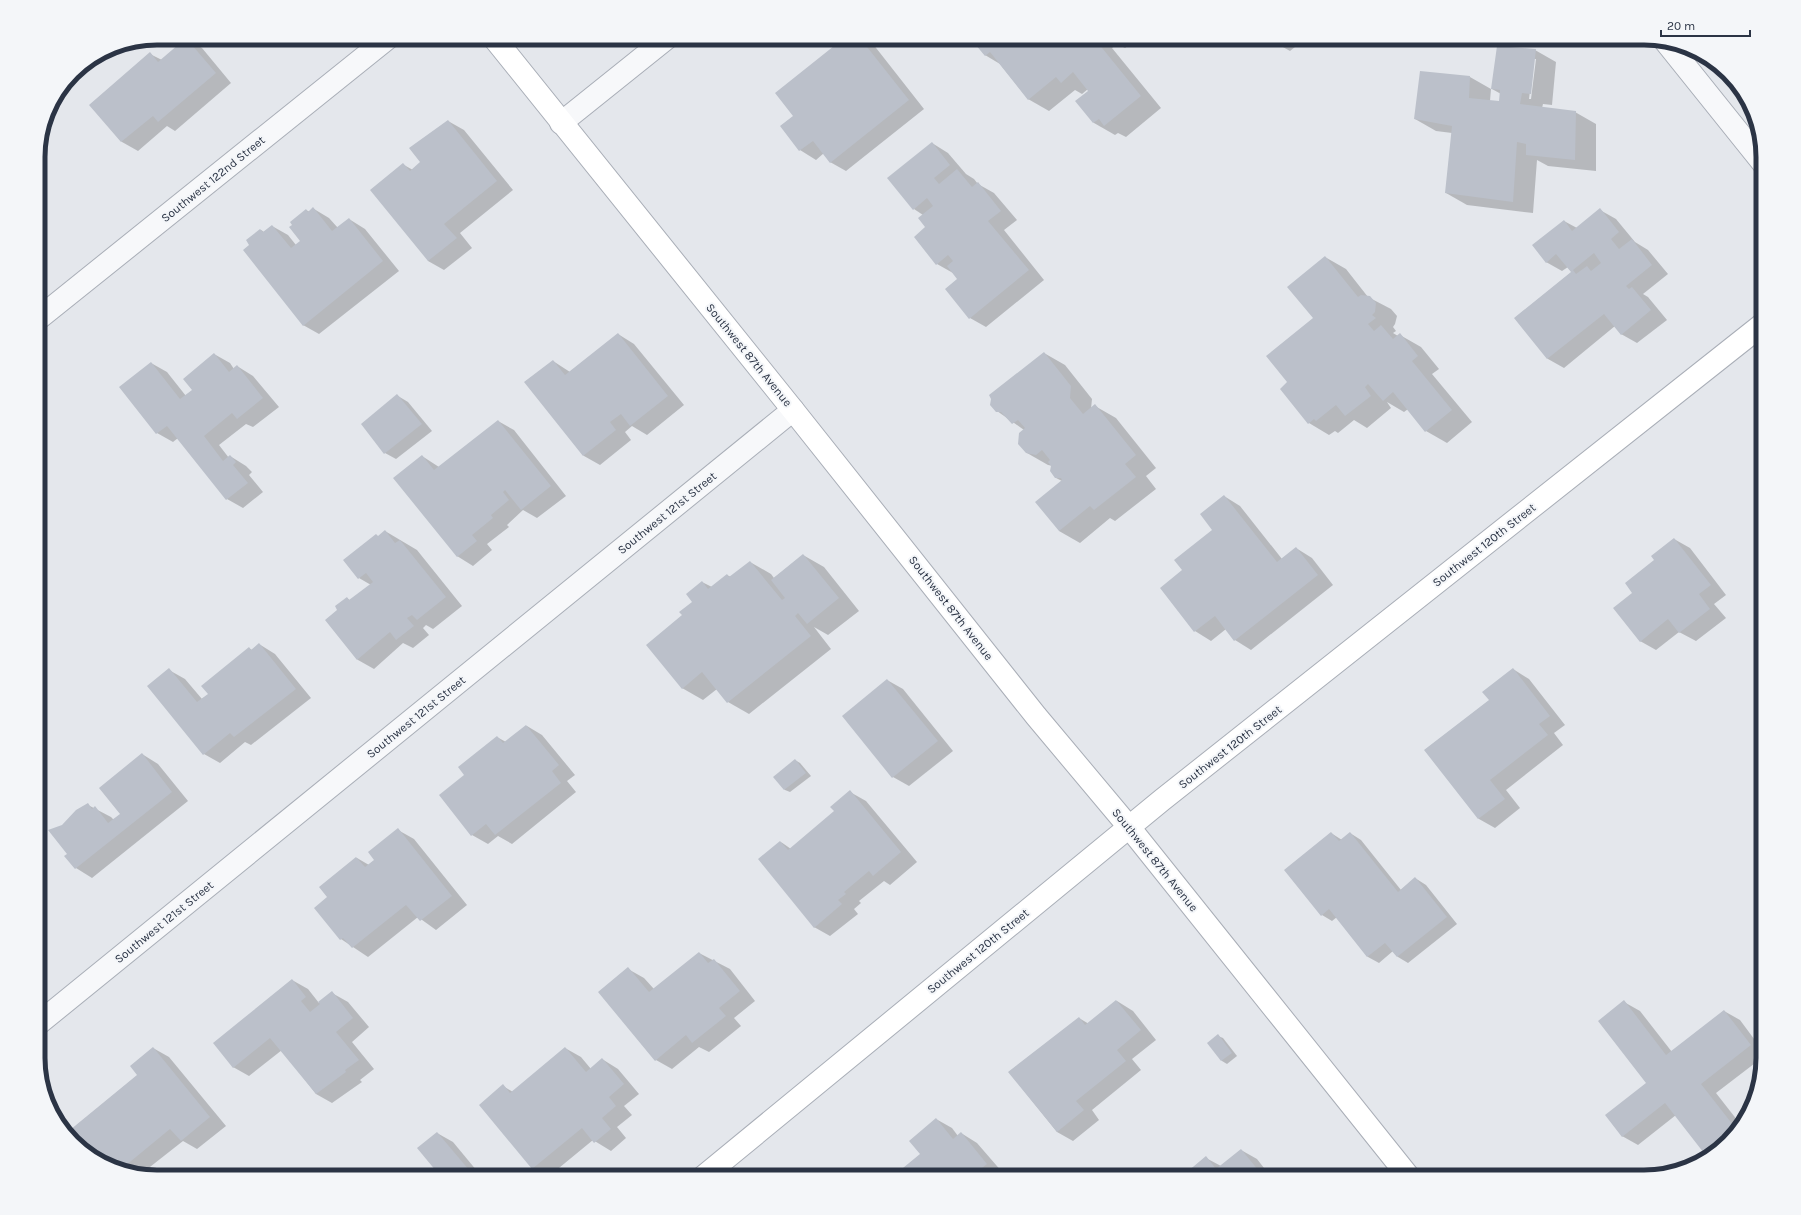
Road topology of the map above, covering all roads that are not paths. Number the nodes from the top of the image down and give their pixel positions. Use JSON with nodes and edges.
{"nodes":[{"id":1,"x":379,"y":45,"type":"edge"},
{"id":2,"x":500,"y":45,"type":"edge"},
{"id":3,"x":658,"y":45,"type":"edge"},
{"id":4,"x":1671,"y":49,"type":"edge"},
{"id":5,"x":561,"y":123,"type":"junction"},
{"id":6,"x":1756,"y":154,"type":"edge"},
{"id":7,"x":45,"y":314,"type":"edge"},
{"id":8,"x":1756,"y":330,"type":"edge"},
{"id":9,"x":793,"y":410,"type":"junction"},
{"id":10,"x":1129,"y":827,"type":"junction"},
{"id":11,"x":45,"y":1018,"type":"edge"},
{"id":12,"x":712,"y":1170,"type":"edge"},
{"id":13,"x":1403,"y":1170,"type":"edge"}],
"edges":[{"from":1,"to":7,"type":"street","name":"Southwest 122nd Street"},
{"from":2,"to":5,"type":"main road","name":"Southwest 87th Avenue"},
{"from":3,"to":5,"type":"street"},
{"from":4,"to":6,"type":"street"},
{"from":5,"to":9,"type":"main road","name":"Southwest 87th Avenue"},
{"from":8,"to":10,"type":"main road","name":"Southwest 120th Street"},
{"from":9,"to":10,"type":"main road","name":"Southwest 87th Avenue"},
{"from":9,"to":11,"type":"street","name":"Southwest 121st Street"},
{"from":10,"to":12,"type":"main road","name":"Southwest 120th Street"},
{"from":10,"to":13,"type":"main road","name":"Southwest 87th Avenue"}]}
